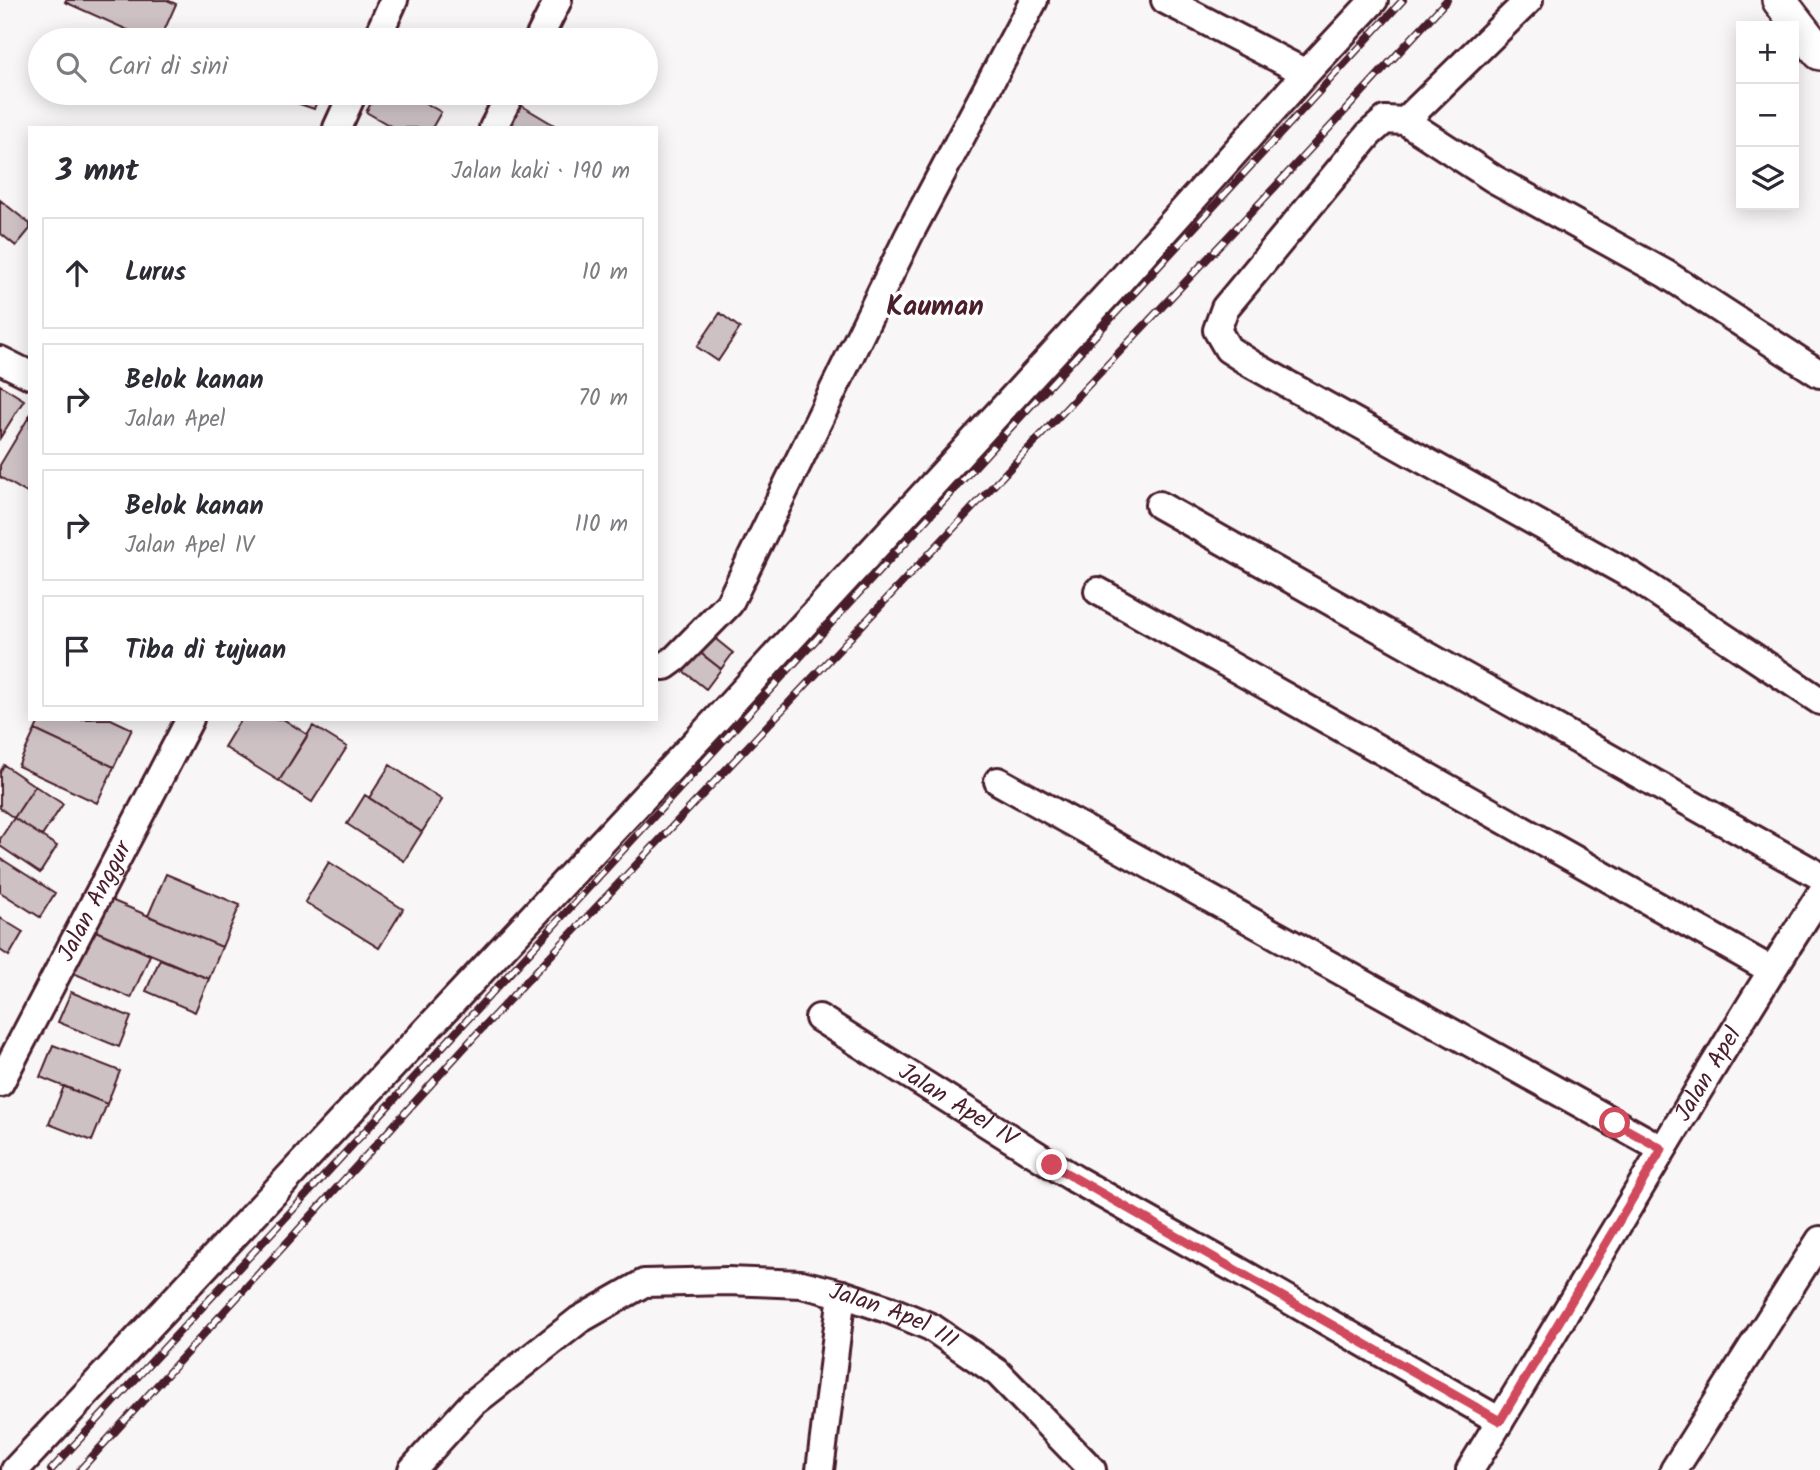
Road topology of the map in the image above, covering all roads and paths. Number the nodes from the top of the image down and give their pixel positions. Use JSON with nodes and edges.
{"nodes":[{"id":1,"x":394,"y":0,"type":"edge"},
{"id":2,"x":558,"y":0,"type":"edge"},
{"id":3,"x":1034,"y":0,"type":"edge"},
{"id":4,"x":1165,"y":0,"type":"edge"},
{"id":5,"x":1374,"y":0,"type":"edge"},
{"id":6,"x":1529,"y":0,"type":"edge"},
{"id":7,"x":1779,"y":0,"type":"edge"},
{"id":8,"x":381,"y":28,"type":"edge"},
{"id":9,"x":544,"y":28,"type":"edge"},
{"id":10,"x":1817,"y":42,"type":"edge"},
{"id":11,"x":1306,"y":73,"type":"junction"},
{"id":12,"x":348,"y":105,"type":"edge"},
{"id":13,"x":505,"y":105,"type":"edge"},
{"id":14,"x":1405,"y":121,"type":"junction"},
{"id":15,"x":338,"y":126,"type":"edge"},
{"id":16,"x":494,"y":126,"type":"edge"},
{"id":17,"x":0,"y":360,"type":"edge"},
{"id":18,"x":28,"y":374,"type":"edge"},
{"id":19,"x":1820,"y":374,"type":"edge"},
{"id":20,"x":1159,"y":505,"type":"dead end"},
{"id":21,"x":1098,"y":591,"type":"dead end"},
{"id":22,"x":658,"y":666,"type":"edge"},
{"id":23,"x":1820,"y":701,"type":"edge"},
{"id":24,"x":189,"y":721,"type":"edge"},
{"id":25,"x":998,"y":781,"type":"dead end"},
{"id":26,"x":1820,"y":876,"type":"edge"},
{"id":27,"x":1820,"y":895,"type":"edge"},
{"id":28,"x":1771,"y":970,"type":"junction"},
{"id":29,"x":819,"y":1018,"type":"dead end"},
{"id":30,"x":0,"y":1083,"type":"edge"},
{"id":31,"x":1662,"y":1149,"type":"junction"},
{"id":32,"x":1820,"y":1240,"type":"edge"},
{"id":33,"x":842,"y":1294,"type":"junction"},
{"id":34,"x":1500,"y":1421,"type":"junction"},
{"id":35,"x":15,"y":1470,"type":"edge"},
{"id":36,"x":412,"y":1470,"type":"edge"},
{"id":37,"x":820,"y":1470,"type":"edge"},
{"id":38,"x":1092,"y":1470,"type":"edge"},
{"id":39,"x":1470,"y":1470,"type":"edge"},
{"id":40,"x":1674,"y":1470,"type":"edge"}],
"edges":[{"from":1,"to":8,"type":"street"},
{"from":2,"to":9,"type":"street"},
{"from":3,"to":22,"type":"street"},
{"from":4,"to":11,"type":"street"},
{"from":5,"to":11,"type":"street"},
{"from":6,"to":14,"type":"street"},
{"from":7,"to":10,"type":"street"},
{"from":11,"to":35,"type":"street"},
{"from":12,"to":15,"type":"street"},
{"from":13,"to":16,"type":"street"},
{"from":14,"to":19,"type":"street"},
{"from":14,"to":23,"type":"street"},
{"from":17,"to":18,"type":"street"},
{"from":20,"to":26,"type":"street"},
{"from":21,"to":28,"type":"street"},
{"from":24,"to":30,"type":"street","name":"Jalan Anggur"},
{"from":25,"to":31,"type":"street"},
{"from":27,"to":28,"type":"street","name":"Jalan Apel"},
{"from":28,"to":31,"type":"street","name":"Jalan Apel"},
{"from":29,"to":34,"type":"street","name":"Jalan Apel IV"},
{"from":31,"to":34,"type":"street","name":"Jalan Apel"},
{"from":32,"to":40,"type":"street"},
{"from":33,"to":36,"type":"street","name":"Jalan Apel III"},
{"from":33,"to":37,"type":"street"},
{"from":33,"to":38,"type":"street","name":"Jalan Apel III"},
{"from":34,"to":39,"type":"street","name":"Jalan Apel"}]}
